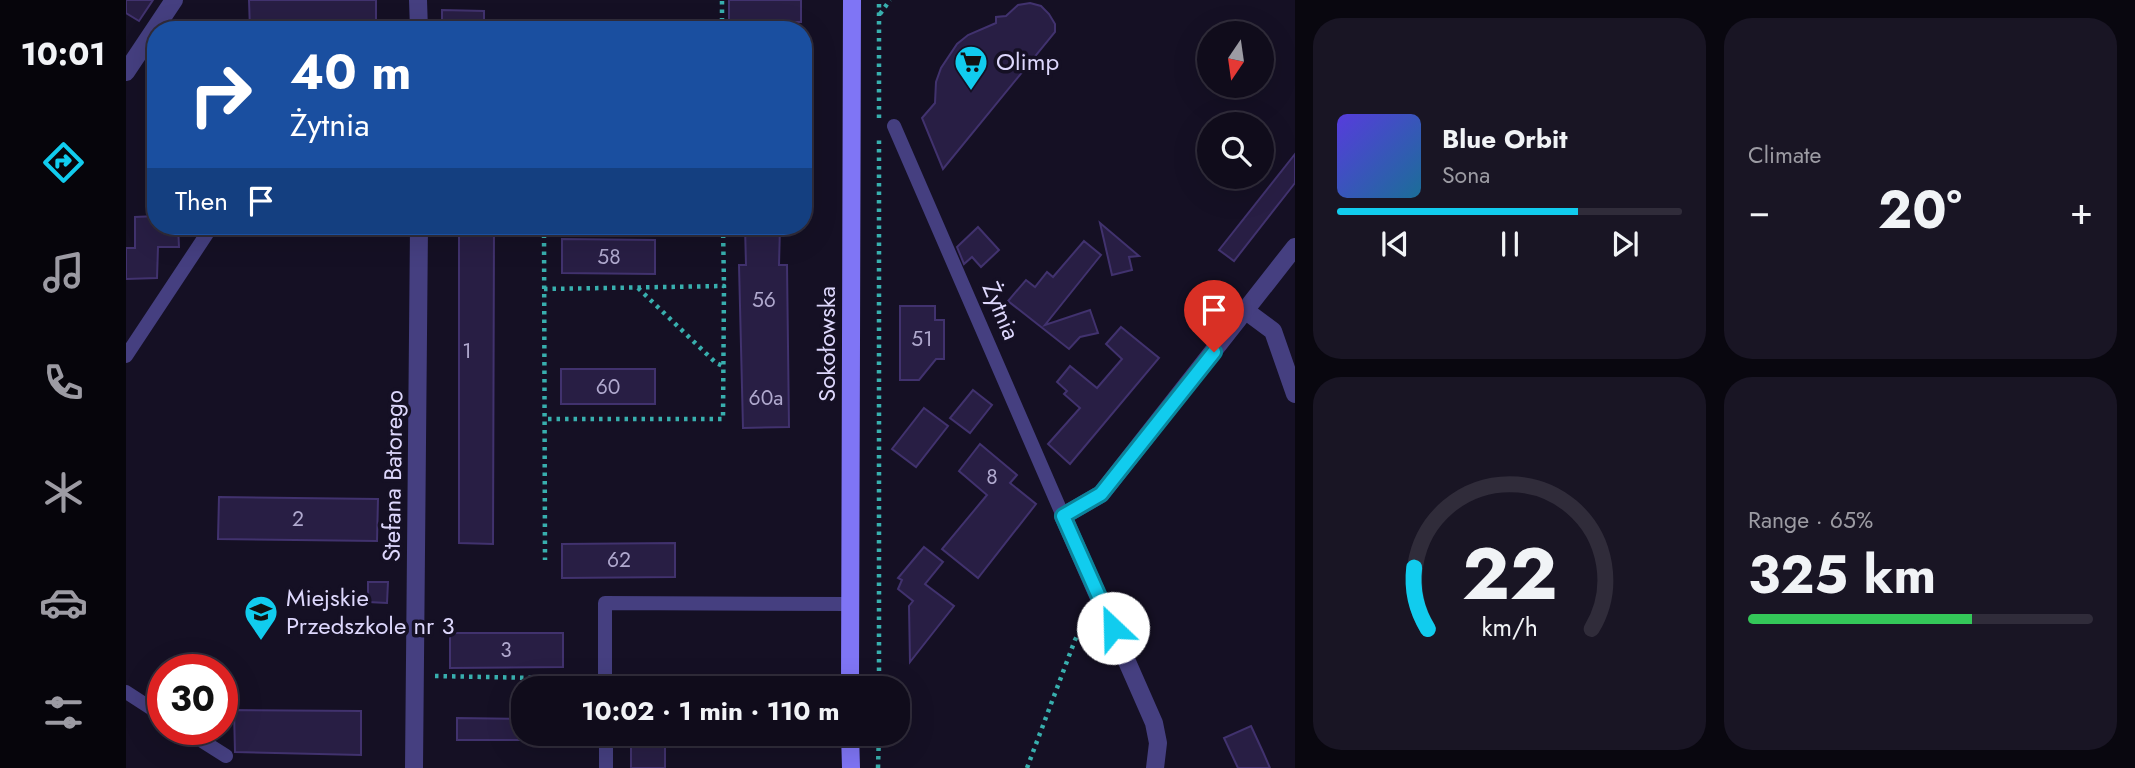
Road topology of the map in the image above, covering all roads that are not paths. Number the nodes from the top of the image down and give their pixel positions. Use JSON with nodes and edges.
{"nodes":[{"id":1,"x":174,"y":0,"type":"edge"},
{"id":2,"x":418,"y":0,"type":"edge"},
{"id":3,"x":852,"y":0,"type":"edge"},
{"id":4,"x":160,"y":21,"type":"edge"},
{"id":5,"x":419,"y":21,"type":"edge"},
{"id":6,"x":147,"y":40,"type":"edge"},
{"id":7,"x":126,"y":72,"type":"edge"},
{"id":8,"x":894,"y":126,"type":"dead end"},
{"id":9,"x":206,"y":235,"type":"edge"},
{"id":10,"x":419,"y":235,"type":"edge"},
{"id":11,"x":1295,"y":247,"type":"edge"},
{"id":12,"x":1246,"y":311,"type":"junction"},
{"id":13,"x":126,"y":356,"type":"edge"},
{"id":14,"x":1295,"y":394,"type":"edge"},
{"id":15,"x":1063,"y":516,"type":"junction"},
{"id":16,"x":850,"y":604,"type":"junction"},
{"id":17,"x":605,"y":676,"type":"edge"},
{"id":18,"x":850,"y":676,"type":"edge"},
{"id":19,"x":128,"y":697,"type":"edge"},
{"id":20,"x":147,"y":707,"type":"edge"},
{"id":21,"x":209,"y":745,"type":"edge"},
{"id":22,"x":606,"y":746,"type":"edge"},
{"id":23,"x":850,"y":746,"type":"edge"},
{"id":24,"x":226,"y":756,"type":"dead end"},
{"id":25,"x":414,"y":768,"type":"edge"},
{"id":26,"x":606,"y":768,"type":"edge"},
{"id":27,"x":850,"y":768,"type":"edge"},
{"id":28,"x":1155,"y":768,"type":"edge"}],
"edges":[{"from":1,"to":4,"type":"street"},
{"from":2,"to":5,"type":"street"},
{"from":3,"to":16,"type":"street","name":"Sokołowska"},
{"from":6,"to":7,"type":"street"},
{"from":8,"to":15,"type":"lane","name":"Żytnia"},
{"from":9,"to":13,"type":"lane"},
{"from":10,"to":25,"type":"street","name":"Stefana Batorego"},
{"from":11,"to":12,"type":"street"},
{"from":12,"to":14,"type":"street"},
{"from":12,"to":15,"type":"street"},
{"from":15,"to":28,"type":"street","name":"Żytnia"},
{"from":16,"to":17,"type":"lane"},
{"from":16,"to":18,"type":"street","name":"Sokołowska"},
{"from":19,"to":20,"type":"lane"},
{"from":21,"to":24,"type":"lane"},
{"from":22,"to":26,"type":"lane"},
{"from":23,"to":27,"type":"street"}]}
